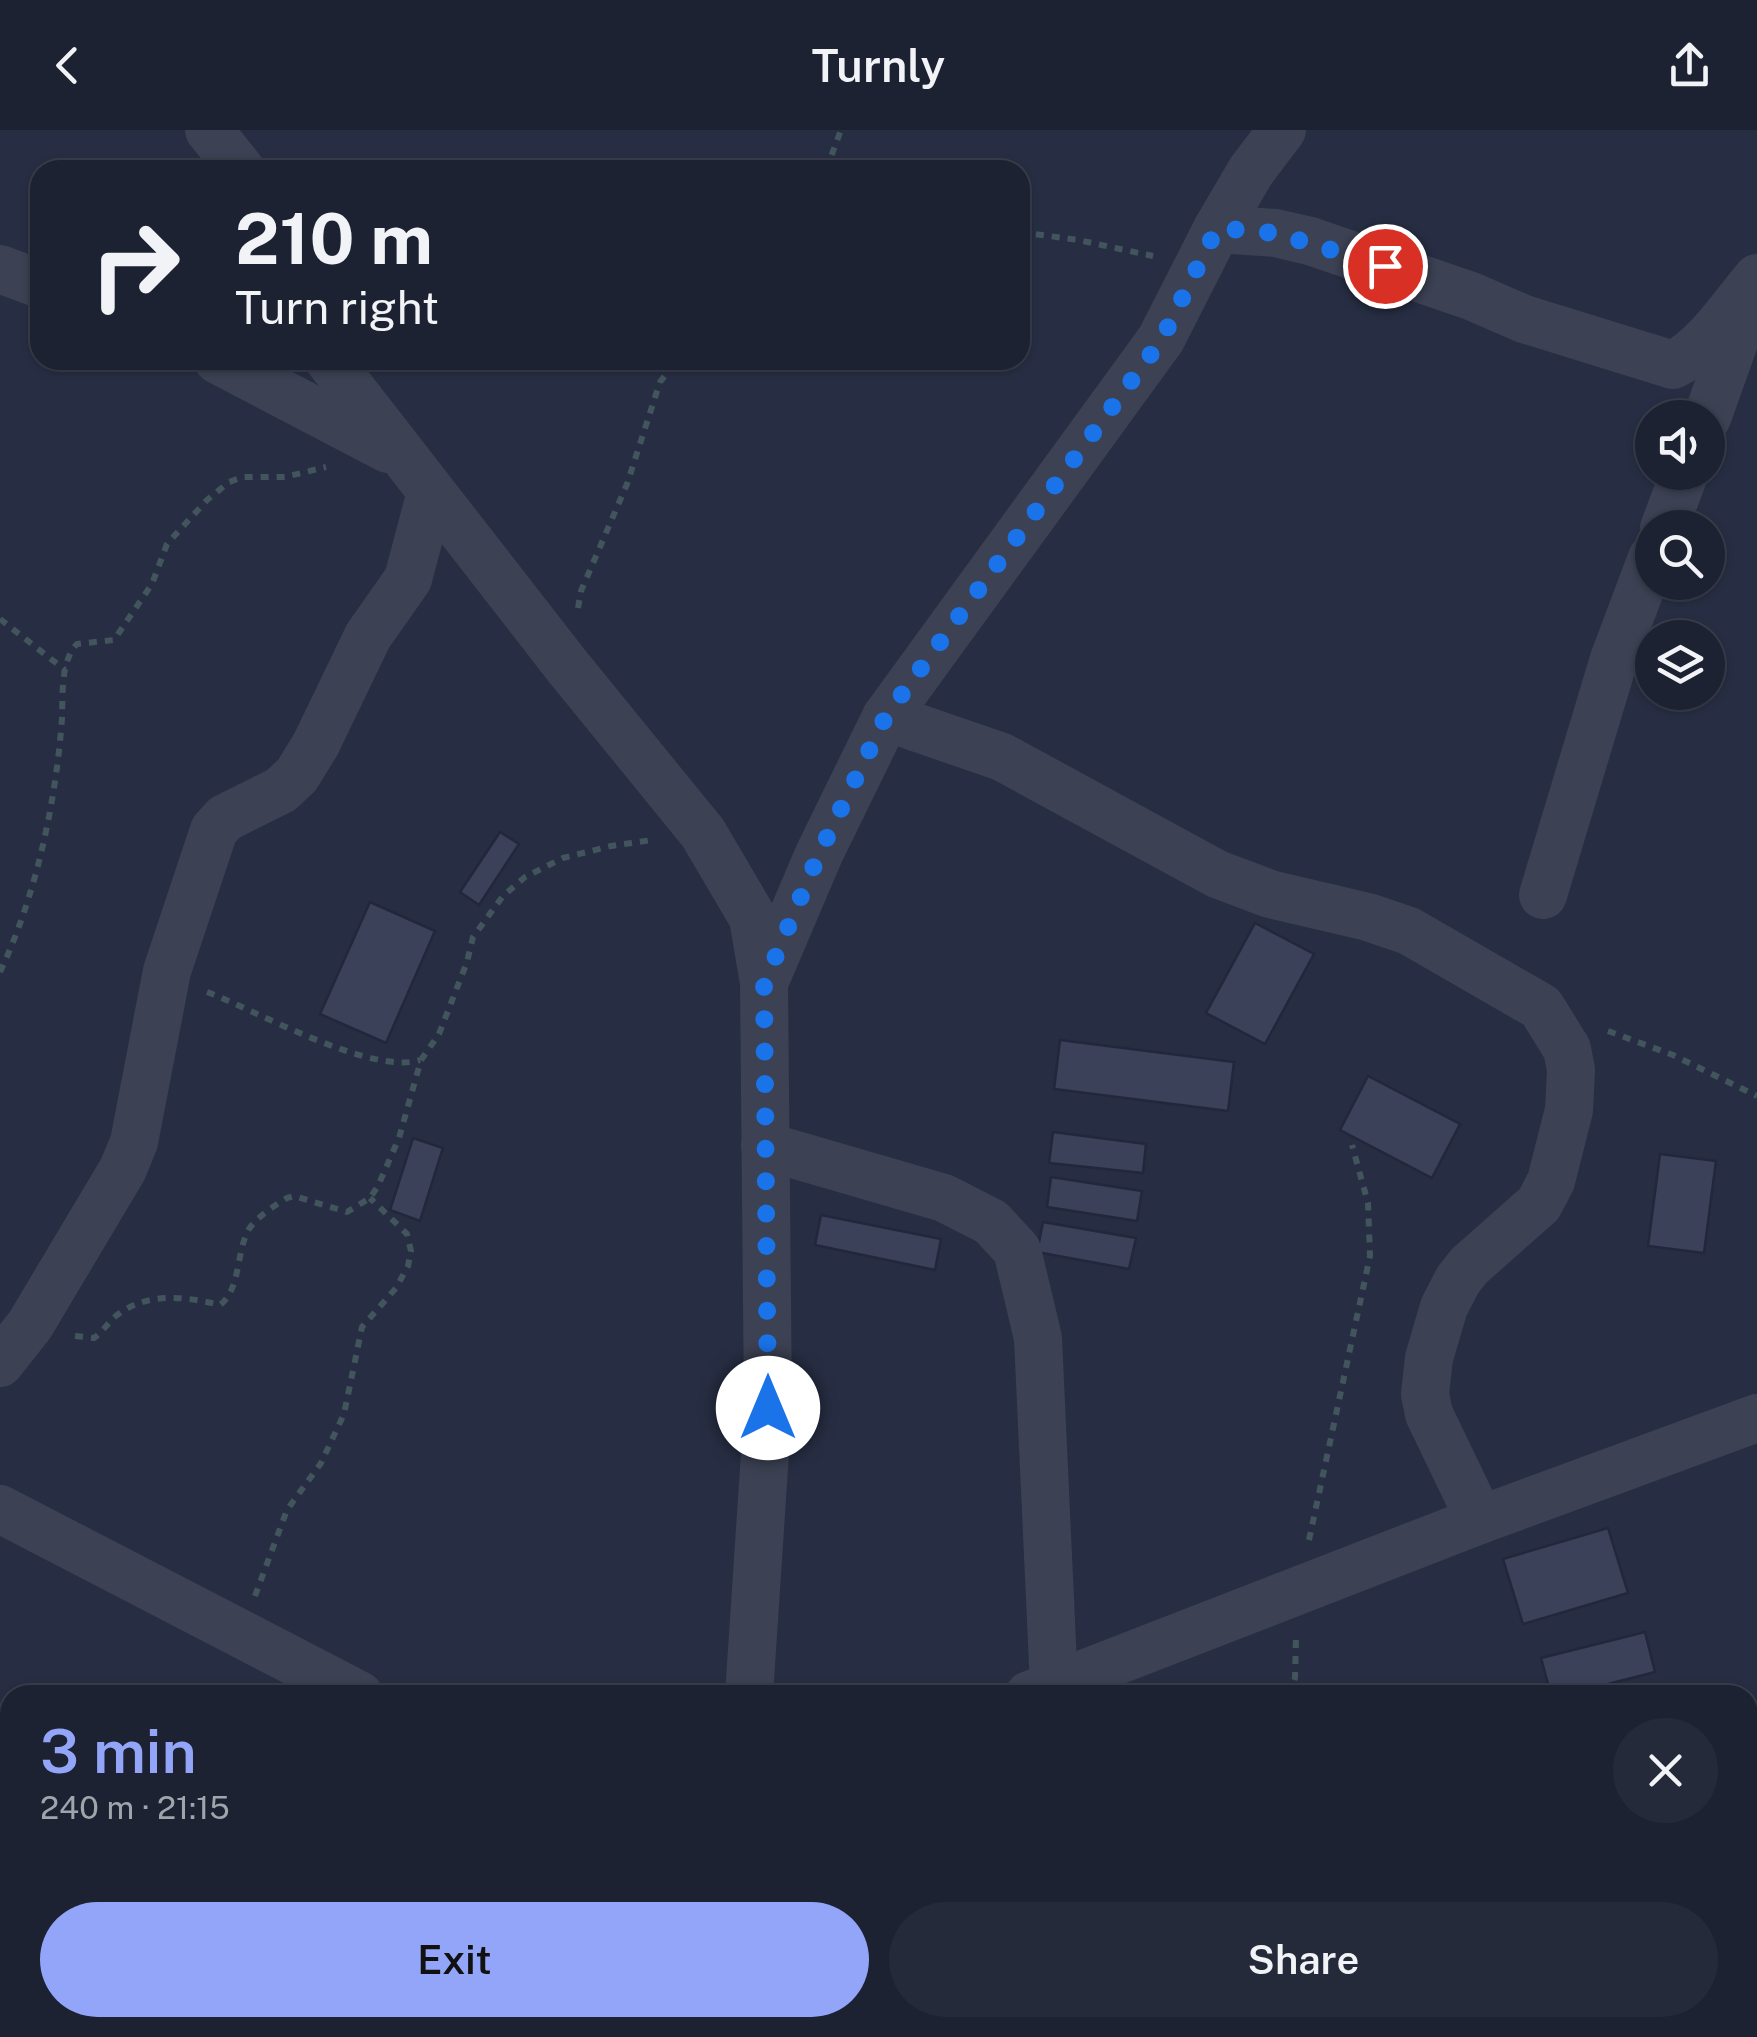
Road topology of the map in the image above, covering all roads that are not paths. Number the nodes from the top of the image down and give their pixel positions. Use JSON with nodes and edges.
{"nodes":[{"id":1,"x":208,"y":130,"type":"edge"},
{"id":2,"x":1282,"y":130,"type":"edge"},
{"id":3,"x":233,"y":160,"type":"edge"},
{"id":4,"x":1208,"y":247,"type":"junction"},
{"id":5,"x":0,"y":269,"type":"edge"},
{"id":6,"x":1757,"y":278,"type":"edge"},
{"id":7,"x":30,"y":280,"type":"edge"},
{"id":8,"x":236,"y":370,"type":"edge"},
{"id":9,"x":337,"y":370,"type":"edge"},
{"id":10,"x":1713,"y":400,"type":"edge"},
{"id":11,"x":406,"y":465,"type":"junction"},
{"id":12,"x":1636,"y":600,"type":"edge"},
{"id":13,"x":886,"y":716,"type":"junction"},
{"id":14,"x":1542,"y":895,"type":"dead end"},
{"id":15,"x":764,"y":984,"type":"junction"},
{"id":16,"x":766,"y":1146,"type":"junction"},
{"id":17,"x":0,"y":1363,"type":"edge"},
{"id":18,"x":1757,"y":1418,"type":"edge"},
{"id":19,"x":0,"y":1509,"type":"edge"},
{"id":20,"x":1480,"y":1520,"type":"junction"},
{"id":21,"x":339,"y":1685,"type":"edge"},
{"id":22,"x":750,"y":1685,"type":"edge"},
{"id":23,"x":1041,"y":1685,"type":"edge"},
{"id":24,"x":1059,"y":1685,"type":"edge"}],
"edges":[{"from":1,"to":3,"type":"street"},
{"from":2,"to":4,"type":"street"},
{"from":4,"to":6,"type":"street"},
{"from":4,"to":13,"type":"street"},
{"from":5,"to":7,"type":"street"},
{"from":6,"to":10,"type":"street"},
{"from":8,"to":11,"type":"street"},
{"from":9,"to":11,"type":"street"},
{"from":11,"to":15,"type":"street"},
{"from":11,"to":17,"type":"street"},
{"from":12,"to":14,"type":"street"},
{"from":13,"to":15,"type":"street"},
{"from":13,"to":20,"type":"street"},
{"from":15,"to":16,"type":"street"},
{"from":16,"to":22,"type":"street"},
{"from":16,"to":23,"type":"street"},
{"from":18,"to":20,"type":"street"},
{"from":19,"to":21,"type":"street"},
{"from":20,"to":24,"type":"street"}]}
